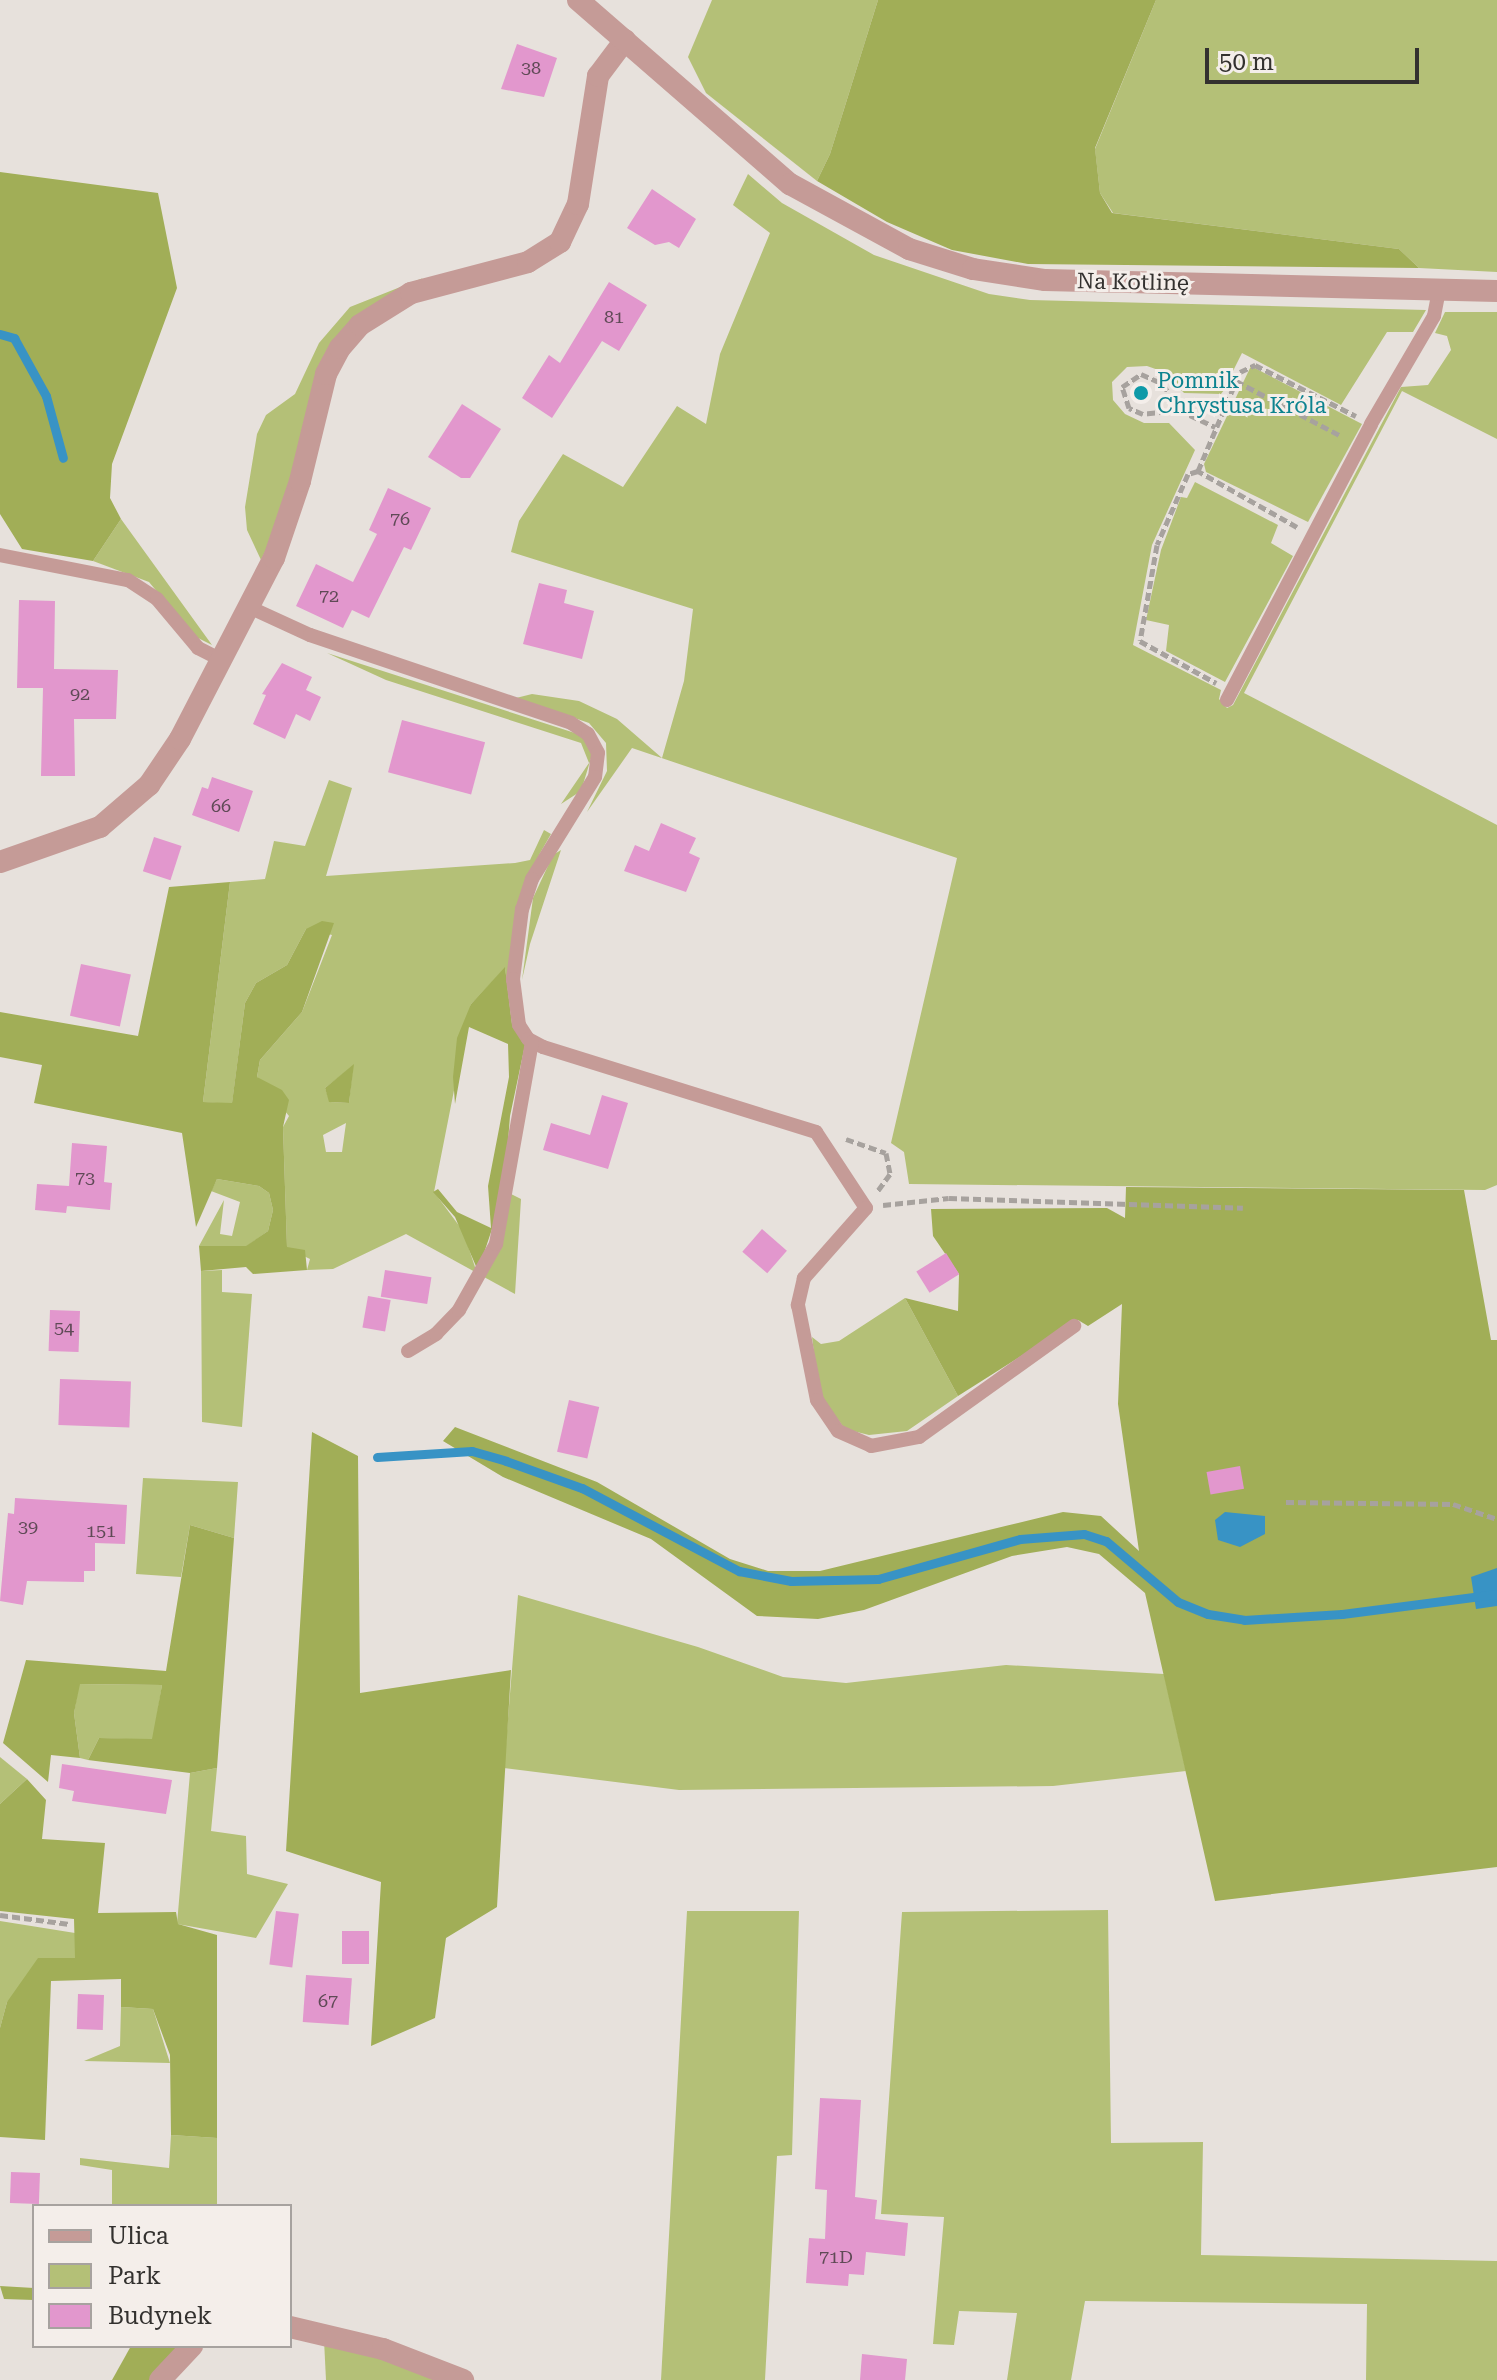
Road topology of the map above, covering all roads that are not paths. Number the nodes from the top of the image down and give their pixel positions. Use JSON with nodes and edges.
{"nodes":[{"id":1,"x":578,"y":0,"type":"edge"},
{"id":2,"x":625,"y":40,"type":"junction"},
{"id":3,"x":1439,"y":290,"type":"junction"},
{"id":4,"x":1497,"y":291,"type":"edge"},
{"id":5,"x":0,"y":555,"type":"edge"},
{"id":6,"x":251,"y":608,"type":"junction"},
{"id":7,"x":222,"y":660,"type":"junction"},
{"id":8,"x":1229,"y":695,"type":"road end"},
{"id":9,"x":0,"y":862,"type":"edge"},
{"id":10,"x":532,"y":1042,"type":"junction"},
{"id":11,"x":1074,"y":1326,"type":"dead end"},
{"id":12,"x":408,"y":1351,"type":"dead end"},
{"id":13,"x":292,"y":2327,"type":"edge"},
{"id":14,"x":190,"y":2348,"type":"edge"},
{"id":15,"x":160,"y":2380,"type":"edge"},
{"id":16,"x":463,"y":2380,"type":"edge"}],
"edges":[{"from":1,"to":2,"type":"street","name":"Na Kotlinę"},
{"from":2,"to":3,"type":"street","name":"Na Kotlinę"},
{"from":2,"to":6,"type":"street"},
{"from":3,"to":4,"type":"street","name":"Na Kotlinę"},
{"from":3,"to":8,"type":"lane"},
{"from":5,"to":7,"type":"lane"},
{"from":6,"to":7,"type":"street"},
{"from":6,"to":10,"type":"lane"},
{"from":7,"to":9,"type":"street"},
{"from":10,"to":11,"type":"lane"},
{"from":10,"to":12,"type":"lane"},
{"from":13,"to":16,"type":"street"},
{"from":14,"to":15,"type":"street"}]}
